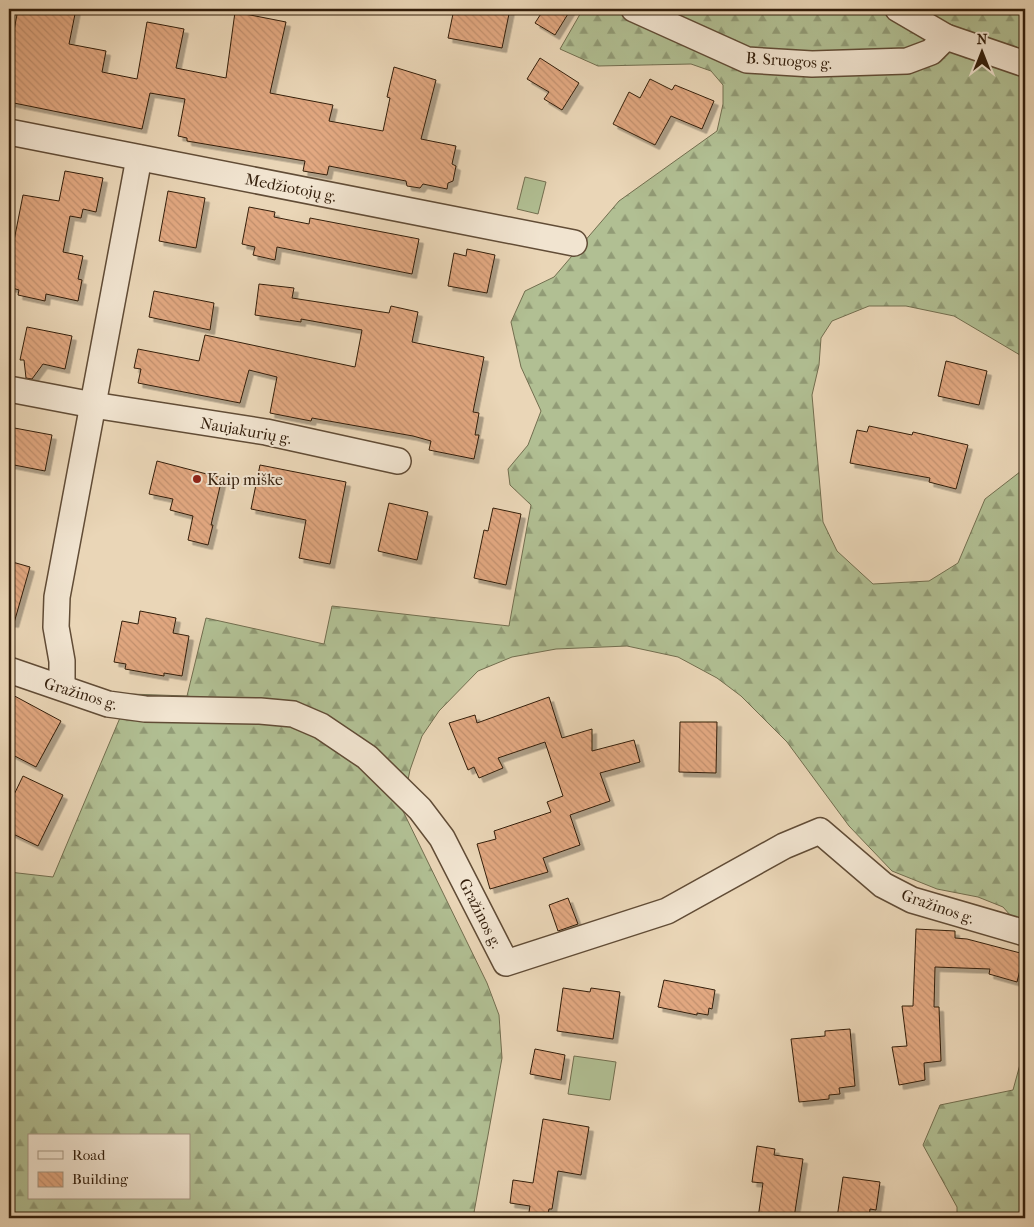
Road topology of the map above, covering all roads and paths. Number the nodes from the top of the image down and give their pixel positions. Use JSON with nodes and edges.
{"nodes":[{"id":1,"x":634,"y":9,"type":"edge"},
{"id":2,"x":898,"y":9,"type":"edge"},
{"id":3,"x":946,"y":37,"type":"junction"},
{"id":4,"x":1025,"y":64,"type":"edge"},
{"id":5,"x":9,"y":132,"type":"edge"},
{"id":6,"x":139,"y":158,"type":"junction"},
{"id":7,"x":574,"y":243,"type":"dead end"},
{"id":8,"x":9,"y":388,"type":"edge"},
{"id":9,"x":93,"y":405,"type":"junction"},
{"id":10,"x":398,"y":461,"type":"dead end"},
{"id":11,"x":9,"y":670,"type":"edge"},
{"id":12,"x":62,"y":688,"type":"junction"},
{"id":13,"x":1025,"y":933,"type":"edge"}],
"edges":[{"from":1,"to":3,"type":"street","name":"B. Sruogos g."},
{"from":2,"to":3,"type":"street"},
{"from":3,"to":4,"type":"street"},
{"from":5,"to":6,"type":"street","name":"Medžiotojų g."},
{"from":6,"to":7,"type":"street","name":"Medžiotojų g."},
{"from":6,"to":9,"type":"street"},
{"from":8,"to":9,"type":"street","name":"Naujakurių g."},
{"from":9,"to":10,"type":"street","name":"Naujakurių g."},
{"from":9,"to":12,"type":"street"},
{"from":11,"to":12,"type":"street","name":"Gražinos g."},
{"from":12,"to":13,"type":"street","name":"Gražinos g."}]}
